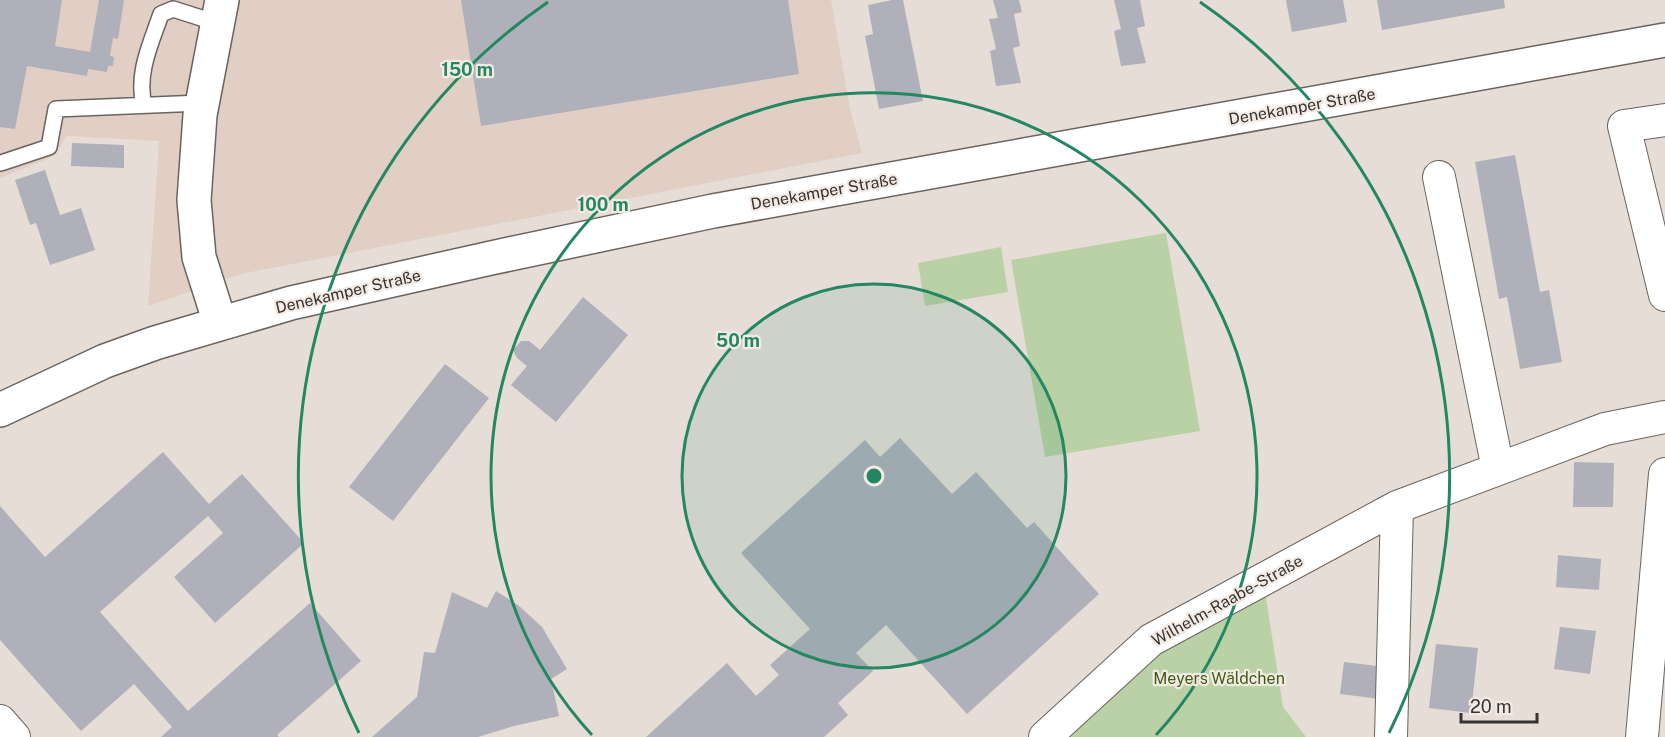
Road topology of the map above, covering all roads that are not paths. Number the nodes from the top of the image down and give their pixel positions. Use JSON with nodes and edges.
{"nodes":[{"id":1,"x":220,"y":11,"type":"edge"},
{"id":2,"x":1665,"y":40,"type":"edge"},
{"id":3,"x":201,"y":103,"type":"junction"},
{"id":4,"x":144,"y":105,"type":"junction"},
{"id":5,"x":1665,"y":120,"type":"edge"},
{"id":6,"x":1,"y":163,"type":"edge"},
{"id":7,"x":1439,"y":177,"type":"dead end"},
{"id":8,"x":1665,"y":295,"type":"edge"},
{"id":9,"x":220,"y":323,"type":"junction"},
{"id":10,"x":0,"y":410,"type":"edge"},
{"id":11,"x":1665,"y":417,"type":"edge"},
{"id":12,"x":1498,"y":469,"type":"junction"},
{"id":13,"x":1665,"y":474,"type":"edge"},
{"id":14,"x":1397,"y":507,"type":"junction"},
{"id":15,"x":0,"y":721,"type":"edge"},
{"id":16,"x":14,"y":737,"type":"edge"},
{"id":17,"x":1045,"y":737,"type":"edge"},
{"id":18,"x":1391,"y":737,"type":"edge"},
{"id":19,"x":1642,"y":737,"type":"edge"}],
"edges":[{"from":1,"to":3,"type":"street"},
{"from":1,"to":4,"type":"lane"},
{"from":2,"to":9,"type":"street","name":"Denekamper Straße"},
{"from":3,"to":4,"type":"lane"},
{"from":3,"to":9,"type":"street"},
{"from":4,"to":6,"type":"lane"},
{"from":5,"to":8,"type":"street"},
{"from":7,"to":12,"type":"street"},
{"from":9,"to":10,"type":"street","name":"Denekamper Straße"},
{"from":11,"to":12,"type":"street","name":"Wilhelm-Raabe-Straße"},
{"from":12,"to":14,"type":"street","name":"Wilhelm-Raabe-Straße"},
{"from":13,"to":19,"type":"street"},
{"from":14,"to":17,"type":"street","name":"Wilhelm-Raabe-Straße"},
{"from":14,"to":18,"type":"street"},
{"from":15,"to":16,"type":"street"}]}
